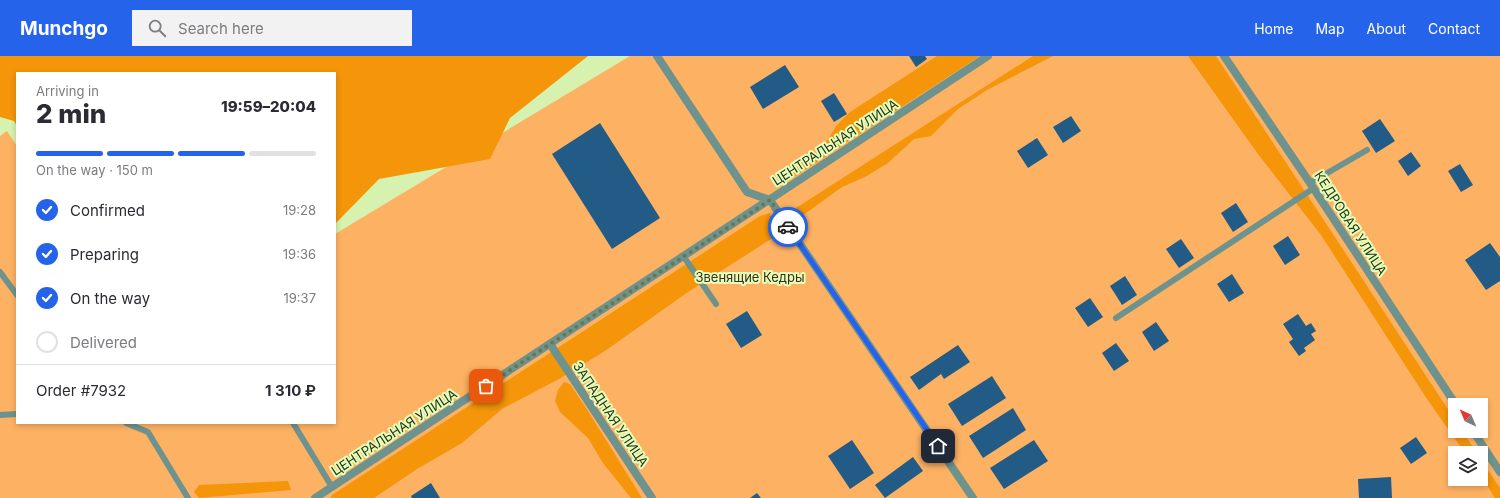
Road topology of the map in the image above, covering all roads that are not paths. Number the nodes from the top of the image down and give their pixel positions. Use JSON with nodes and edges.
{"nodes":[{"id":1,"x":657,"y":56,"type":"edge"},
{"id":2,"x":988,"y":56,"type":"edge"},
{"id":3,"x":1224,"y":56,"type":"edge"},
{"id":4,"x":1367,"y":150,"type":"dead end"},
{"id":5,"x":1312,"y":185,"type":"junction"},
{"id":6,"x":770,"y":200,"type":"junction"},
{"id":7,"x":684,"y":257,"type":"junction"},
{"id":8,"x":0,"y":272,"type":"edge"},
{"id":9,"x":16,"y":294,"type":"edge"},
{"id":10,"x":716,"y":304,"type":"dead end"},
{"id":11,"x":1116,"y":318,"type":"dead end"},
{"id":12,"x":550,"y":344,"type":"junction"},
{"id":13,"x":1451,"y":398,"type":"edge"},
{"id":14,"x":16,"y":414,"type":"edge"},
{"id":15,"x":0,"y":415,"type":"edge"},
{"id":16,"x":128,"y":424,"type":"edge"},
{"id":17,"x":294,"y":424,"type":"edge"},
{"id":18,"x":1478,"y":438,"type":"edge"},
{"id":19,"x":1500,"y":472,"type":"edge"},
{"id":20,"x":332,"y":487,"type":"junction"},
{"id":21,"x":188,"y":498,"type":"edge"},
{"id":22,"x":315,"y":498,"type":"edge"},
{"id":23,"x":652,"y":498,"type":"edge"},
{"id":24,"x":973,"y":498,"type":"edge"}],
"edges":[{"from":1,"to":6,"type":"street"},
{"from":2,"to":6,"type":"street","name":"ЦЕНТРАЛЬНАЯ УЛИЦА"},
{"from":3,"to":5,"type":"street","name":"КЕДРОВАЯ УЛИЦА"},
{"from":4,"to":5,"type":"lane"},
{"from":5,"to":11,"type":"lane"},
{"from":5,"to":13,"type":"street","name":"КЕДРОВАЯ УЛИЦА"},
{"from":6,"to":7,"type":"street","name":"ЦЕНТРАЛЬНАЯ УЛИЦА"},
{"from":6,"to":24,"type":"street"},
{"from":7,"to":10,"type":"lane"},
{"from":7,"to":12,"type":"street","name":"ЦЕНТРАЛЬНАЯ УЛИЦА"},
{"from":8,"to":9,"type":"lane"},
{"from":12,"to":20,"type":"street","name":"ЦЕНТРАЛЬНАЯ УЛИЦА"},
{"from":12,"to":23,"type":"street","name":"ЗАПАДНАЯ УЛИЦА"},
{"from":14,"to":15,"type":"lane"},
{"from":16,"to":21,"type":"lane"},
{"from":17,"to":20,"type":"lane"},
{"from":18,"to":19,"type":"street"},
{"from":20,"to":22,"type":"street","name":"ЦЕНТРАЛЬНАЯ УЛИЦА"}]}
